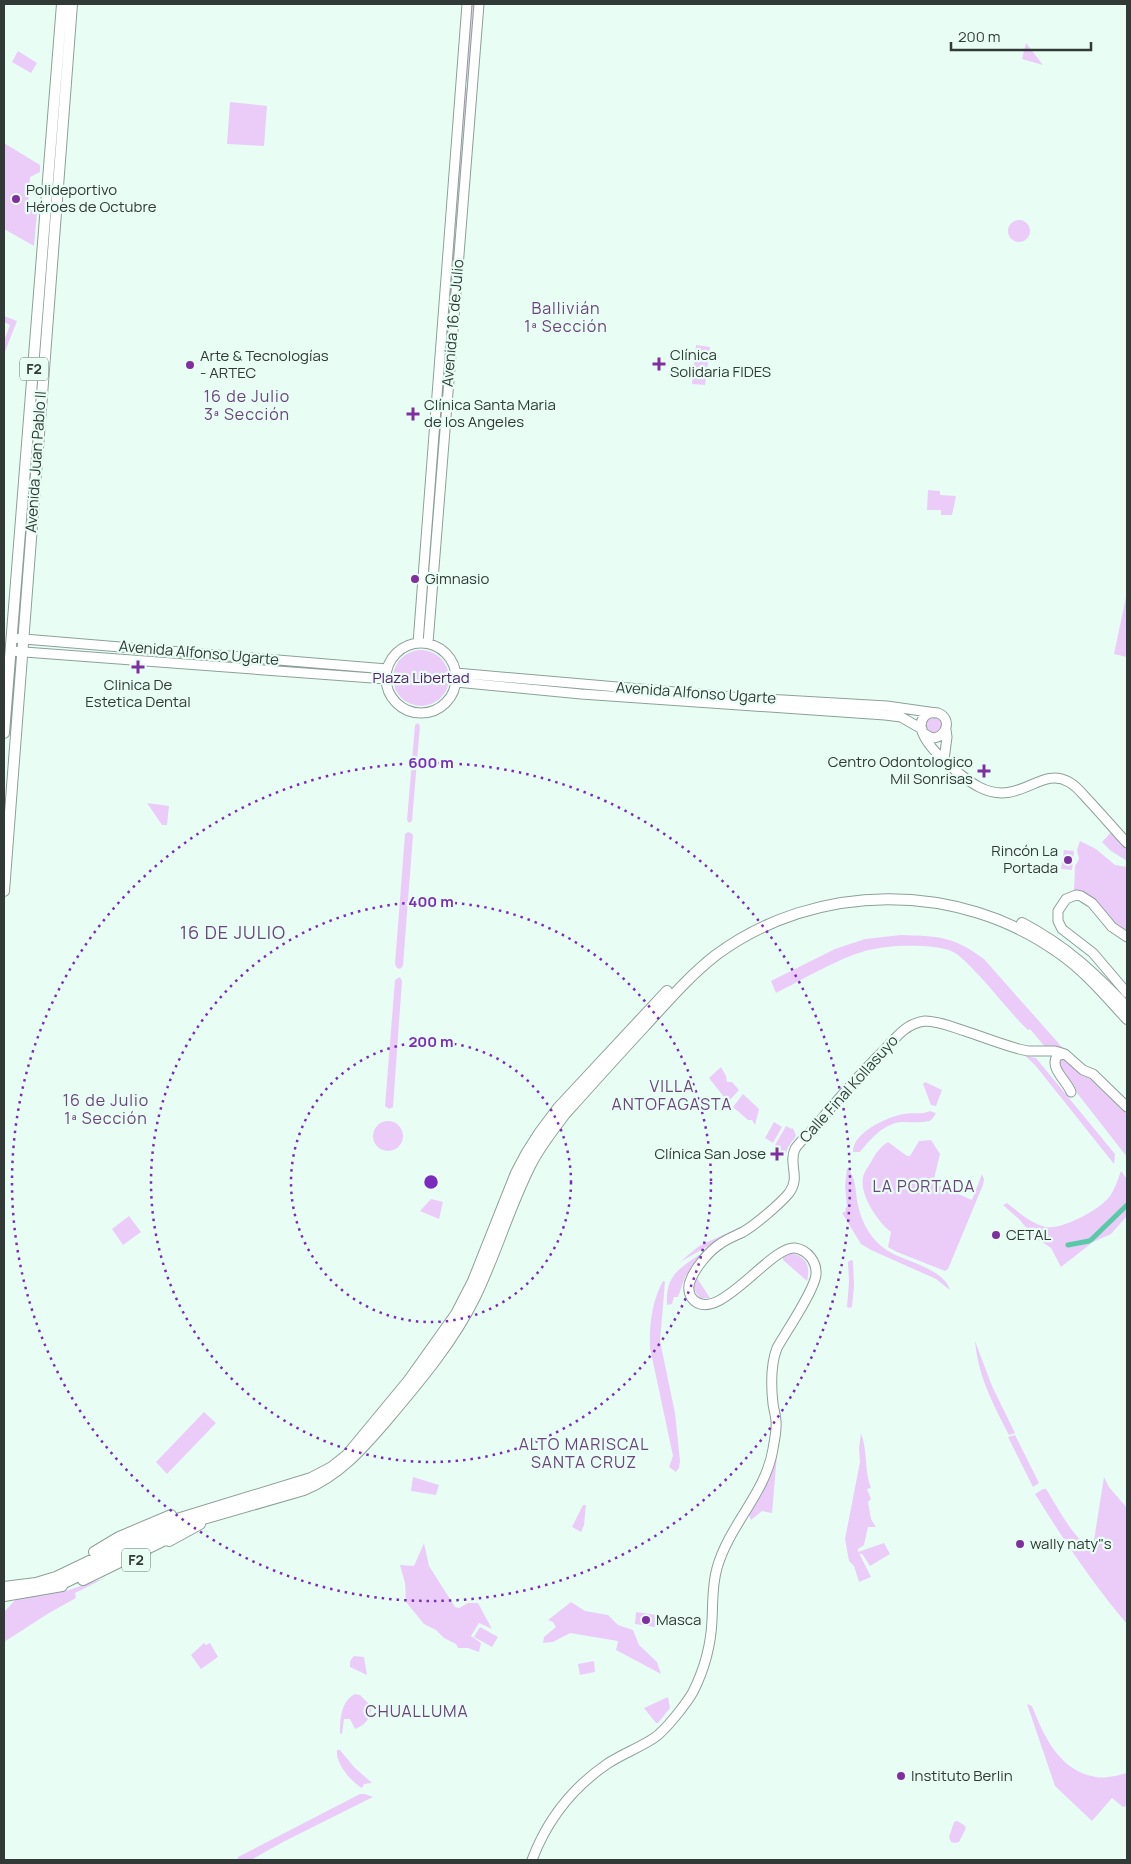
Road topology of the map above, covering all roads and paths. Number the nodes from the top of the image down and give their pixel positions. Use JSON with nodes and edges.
{"nodes":[{"id":1,"x":62,"y":4,"type":"edge"},
{"id":2,"x":72,"y":4,"type":"edge"},
{"id":3,"x":468,"y":4,"type":"edge"},
{"id":4,"x":479,"y":4,"type":"edge"},
{"id":5,"x":12,"y":638,"type":"junction"},
{"id":6,"x":22,"y":639,"type":"junction"},
{"id":7,"x":423,"y":643,"type":"junction"},
{"id":8,"x":11,"y":651,"type":"junction"},
{"id":9,"x":22,"y":652,"type":"junction"},
{"id":10,"x":387,"y":669,"type":"junction"},
{"id":11,"x":456,"y":678,"type":"junction"},
{"id":12,"x":386,"y":679,"type":"junction"},
{"id":13,"x":936,"y":713,"type":"junction"},
{"id":14,"x":946,"y":730,"type":"junction"},
{"id":15,"x":922,"y":731,"type":"junction"},
{"id":16,"x":4,"y":733,"type":"edge"},
{"id":17,"x":944,"y":760,"type":"junction"},
{"id":18,"x":1127,"y":843,"type":"edge"},
{"id":19,"x":4,"y":890,"type":"edge"},
{"id":20,"x":1127,"y":938,"type":"edge"},
{"id":21,"x":1127,"y":992,"type":"edge"},
{"id":22,"x":1127,"y":1007,"type":"edge"},
{"id":23,"x":1127,"y":1019,"type":"edge"},
{"id":24,"x":1064,"y":1054,"type":"junction"},
{"id":25,"x":1071,"y":1092,"type":"dead end"},
{"id":26,"x":1127,"y":1107,"type":"edge"},
{"id":27,"x":208,"y":1514,"type":"junction"},
{"id":28,"x":55,"y":1583,"type":"junction"},
{"id":29,"x":4,"y":1587,"type":"edge"},
{"id":30,"x":4,"y":1596,"type":"edge"},
{"id":31,"x":532,"y":1860,"type":"edge"}],
"edges":[{"from":1,"to":5,"type":"highway","name":"Avenida Juan Pablo II","number":"F2"},
{"from":2,"to":6,"type":"highway","name":"Avenida Juan Pablo II","number":"F2"},
{"from":3,"to":7,"type":"main road","name":"Avenida 16 de Julio"},
{"from":4,"to":7,"type":"main road","name":"Avenida 16 de Julio"},
{"from":5,"to":6,"type":"main road","name":"Avenida Alfonso Ugarte"},
{"from":5,"to":8,"type":"highway","name":"Avenida Juan Pablo II","number":"F2"},
{"from":6,"to":9,"type":"highway","name":"Avenida Juan Pablo II","number":"F2"},
{"from":6,"to":10,"type":"main road","name":"Avenida Alfonso Ugarte"},
{"from":7,"to":10,"type":"main road"},
{"from":7,"to":11,"type":"main road"},
{"from":8,"to":9,"type":"main road","name":"Avenida Alfonso Ugarte"},
{"from":8,"to":16,"type":"highway","name":"Avenida Juan Pablo II","number":"F2"},
{"from":9,"to":12,"type":"main road","name":"Avenida Alfonso Ugarte"},
{"from":9,"to":19,"type":"highway","name":"Avenida Juan Pablo II","number":"F2"},
{"from":10,"to":12,"type":"main road"},
{"from":11,"to":12,"type":"main road"},
{"from":11,"to":13,"type":"main road","name":"Avenida Alfonso Ugarte"},
{"from":11,"to":15,"type":"main road","name":"Avenida Alfonso Ugarte"},
{"from":13,"to":14,"type":"main road"},
{"from":13,"to":15,"type":"main road"},
{"from":14,"to":15,"type":"main road"},
{"from":14,"to":17,"type":"main road"},
{"from":15,"to":17,"type":"main road"},
{"from":17,"to":18,"type":"main road"},
{"from":20,"to":21,"type":"main road"},
{"from":22,"to":27,"type":"highway","number":"F2"},
{"from":23,"to":27,"type":"highway","number":"F2"},
{"from":24,"to":25,"type":"main road"},
{"from":24,"to":26,"type":"main road"},
{"from":24,"to":31,"type":"main road","name":"Calle Final Kollasuyo"},
{"from":27,"to":28,"type":"highway","number":"F2"},
{"from":27,"to":28,"type":"highway","number":"F2"},
{"from":28,"to":29,"type":"highway","number":"F2"},
{"from":28,"to":30,"type":"highway","number":"F2"}]}
